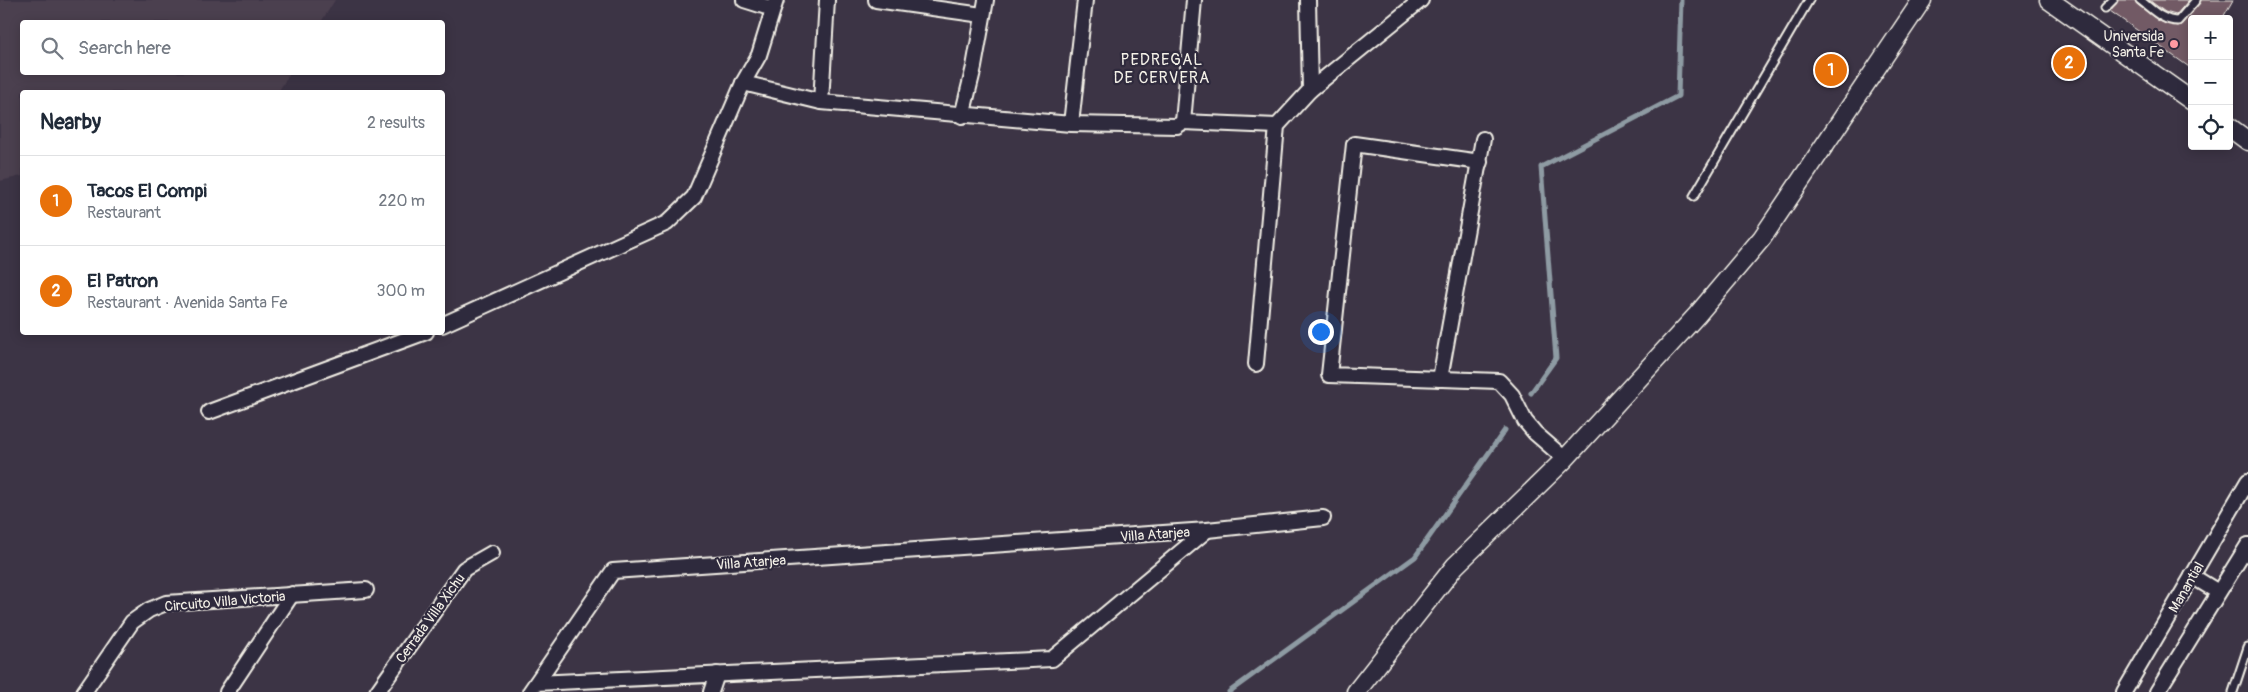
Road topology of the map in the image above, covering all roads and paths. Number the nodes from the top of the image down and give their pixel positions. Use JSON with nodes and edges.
{"nodes":[{"id":1,"x":744,"y":0,"type":"edge"},
{"id":2,"x":827,"y":0,"type":"edge"},
{"id":3,"x":876,"y":0,"type":"edge"},
{"id":4,"x":986,"y":0,"type":"edge"},
{"id":5,"x":1086,"y":0,"type":"edge"},
{"id":6,"x":1194,"y":0,"type":"edge"},
{"id":7,"x":1308,"y":0,"type":"edge"},
{"id":8,"x":1421,"y":0,"type":"edge"},
{"id":9,"x":1809,"y":0,"type":"edge"},
{"id":10,"x":1922,"y":0,"type":"edge"},
{"id":11,"x":2049,"y":0,"type":"edge"},
{"id":12,"x":2114,"y":0,"type":"edge"},
{"id":13,"x":2140,"y":0,"type":"edge"},
{"id":14,"x":2196,"y":0,"type":"edge"},
{"id":15,"x":774,"y":5,"type":"edge"},
{"id":16,"x":2105,"y":8,"type":"dead end"},
{"id":17,"x":982,"y":14,"type":"junction"},
{"id":18,"x":743,"y":83,"type":"junction"},
{"id":19,"x":1310,"y":90,"type":"junction"},
{"id":20,"x":2188,"y":98,"type":"edge"},
{"id":21,"x":821,"y":102,"type":"junction"},
{"id":22,"x":962,"y":116,"type":"junction"},
{"id":23,"x":1183,"y":122,"type":"junction"},
{"id":24,"x":1071,"y":124,"type":"junction"},
{"id":25,"x":1277,"y":126,"type":"junction"},
{"id":26,"x":2233,"y":130,"type":"edge"},
{"id":27,"x":1483,"y":139,"type":"dead end"},
{"id":28,"x":2248,"y":140,"type":"edge"},
{"id":29,"x":1480,"y":162,"type":"junction"},
{"id":30,"x":1694,"y":196,"type":"dead end"},
{"id":31,"x":445,"y":324,"type":"edge"},
{"id":32,"x":418,"y":335,"type":"edge"},
{"id":33,"x":1256,"y":364,"type":"dead end"},
{"id":34,"x":1440,"y":379,"type":"junction"},
{"id":35,"x":209,"y":412,"type":"dead end"},
{"id":36,"x":1565,"y":459,"type":"junction"},
{"id":37,"x":2248,"y":481,"type":"edge"},
{"id":38,"x":1323,"y":518,"type":"dead end"},
{"id":39,"x":1207,"y":530,"type":"junction"},
{"id":40,"x":2248,"y":545,"type":"edge"},
{"id":41,"x":492,"y":554,"type":"dead end"},
{"id":42,"x":2192,"y":576,"type":"junction"},
{"id":43,"x":366,"y":590,"type":"dead end"},
{"id":44,"x":2218,"y":592,"type":"junction"},
{"id":45,"x":292,"y":594,"type":"junction"},
{"id":46,"x":2248,"y":647,"type":"edge"},
{"id":47,"x":717,"y":674,"type":"junction"},
{"id":48,"x":613,"y":686,"type":"edge"},
{"id":49,"x":533,"y":687,"type":"edge"},
{"id":50,"x":84,"y":692,"type":"edge"},
{"id":51,"x":227,"y":692,"type":"edge"},
{"id":52,"x":377,"y":692,"type":"edge"},
{"id":53,"x":711,"y":692,"type":"edge"},
{"id":54,"x":1356,"y":692,"type":"edge"},
{"id":55,"x":2124,"y":692,"type":"edge"},
{"id":56,"x":2157,"y":692,"type":"edge"},
{"id":57,"x":2233,"y":692,"type":"edge"}],
"edges":[{"from":1,"to":15,"type":"street"},
{"from":2,"to":21,"type":"street"},
{"from":3,"to":17,"type":"street"},
{"from":4,"to":17,"type":"street"},
{"from":5,"to":24,"type":"street"},
{"from":6,"to":23,"type":"street"},
{"from":7,"to":19,"type":"street"},
{"from":8,"to":19,"type":"street"},
{"from":9,"to":30,"type":"lane"},
{"from":10,"to":36,"type":"street"},
{"from":11,"to":20,"type":"street"},
{"from":12,"to":16,"type":"lane"},
{"from":13,"to":14,"type":"lane"},
{"from":15,"to":18,"type":"street"},
{"from":17,"to":22,"type":"street"},
{"from":18,"to":21,"type":"street"},
{"from":18,"to":31,"type":"street"},
{"from":19,"to":25,"type":"street"},
{"from":21,"to":22,"type":"street"},
{"from":22,"to":24,"type":"street"},
{"from":23,"to":24,"type":"street"},
{"from":23,"to":25,"type":"street"},
{"from":25,"to":33,"type":"street"},
{"from":26,"to":28,"type":"street"},
{"from":27,"to":29,"type":"street"},
{"from":29,"to":34,"type":"street"},
{"from":29,"to":34,"type":"street"},
{"from":32,"to":35,"type":"street"},
{"from":34,"to":36,"type":"street"},
{"from":36,"to":54,"type":"street"},
{"from":37,"to":42,"type":"street","name":"Manantial"},
{"from":38,"to":39,"type":"street"},
{"from":39,"to":47,"type":"street","name":"Villa Atarjea"},
{"from":39,"to":49,"type":"street","name":"Villa Atarjea"},
{"from":40,"to":44,"type":"street"},
{"from":41,"to":52,"type":"street","name":"Cerrada Villa Xichu"},
{"from":42,"to":44,"type":"street"},
{"from":42,"to":55,"type":"street","name":"Manantial"},
{"from":43,"to":45,"type":"street"},
{"from":44,"to":56,"type":"street"},
{"from":45,"to":50,"type":"street","name":"Circuito Villa Victoria"},
{"from":45,"to":51,"type":"street","name":"Circuito Villa Victoria"},
{"from":46,"to":57,"type":"lane"},
{"from":47,"to":48,"type":"street","name":"Villa Atarjea"},
{"from":47,"to":53,"type":"street"},
{"from":48,"to":49,"type":"street","name":"Villa Atarjea"}]}
